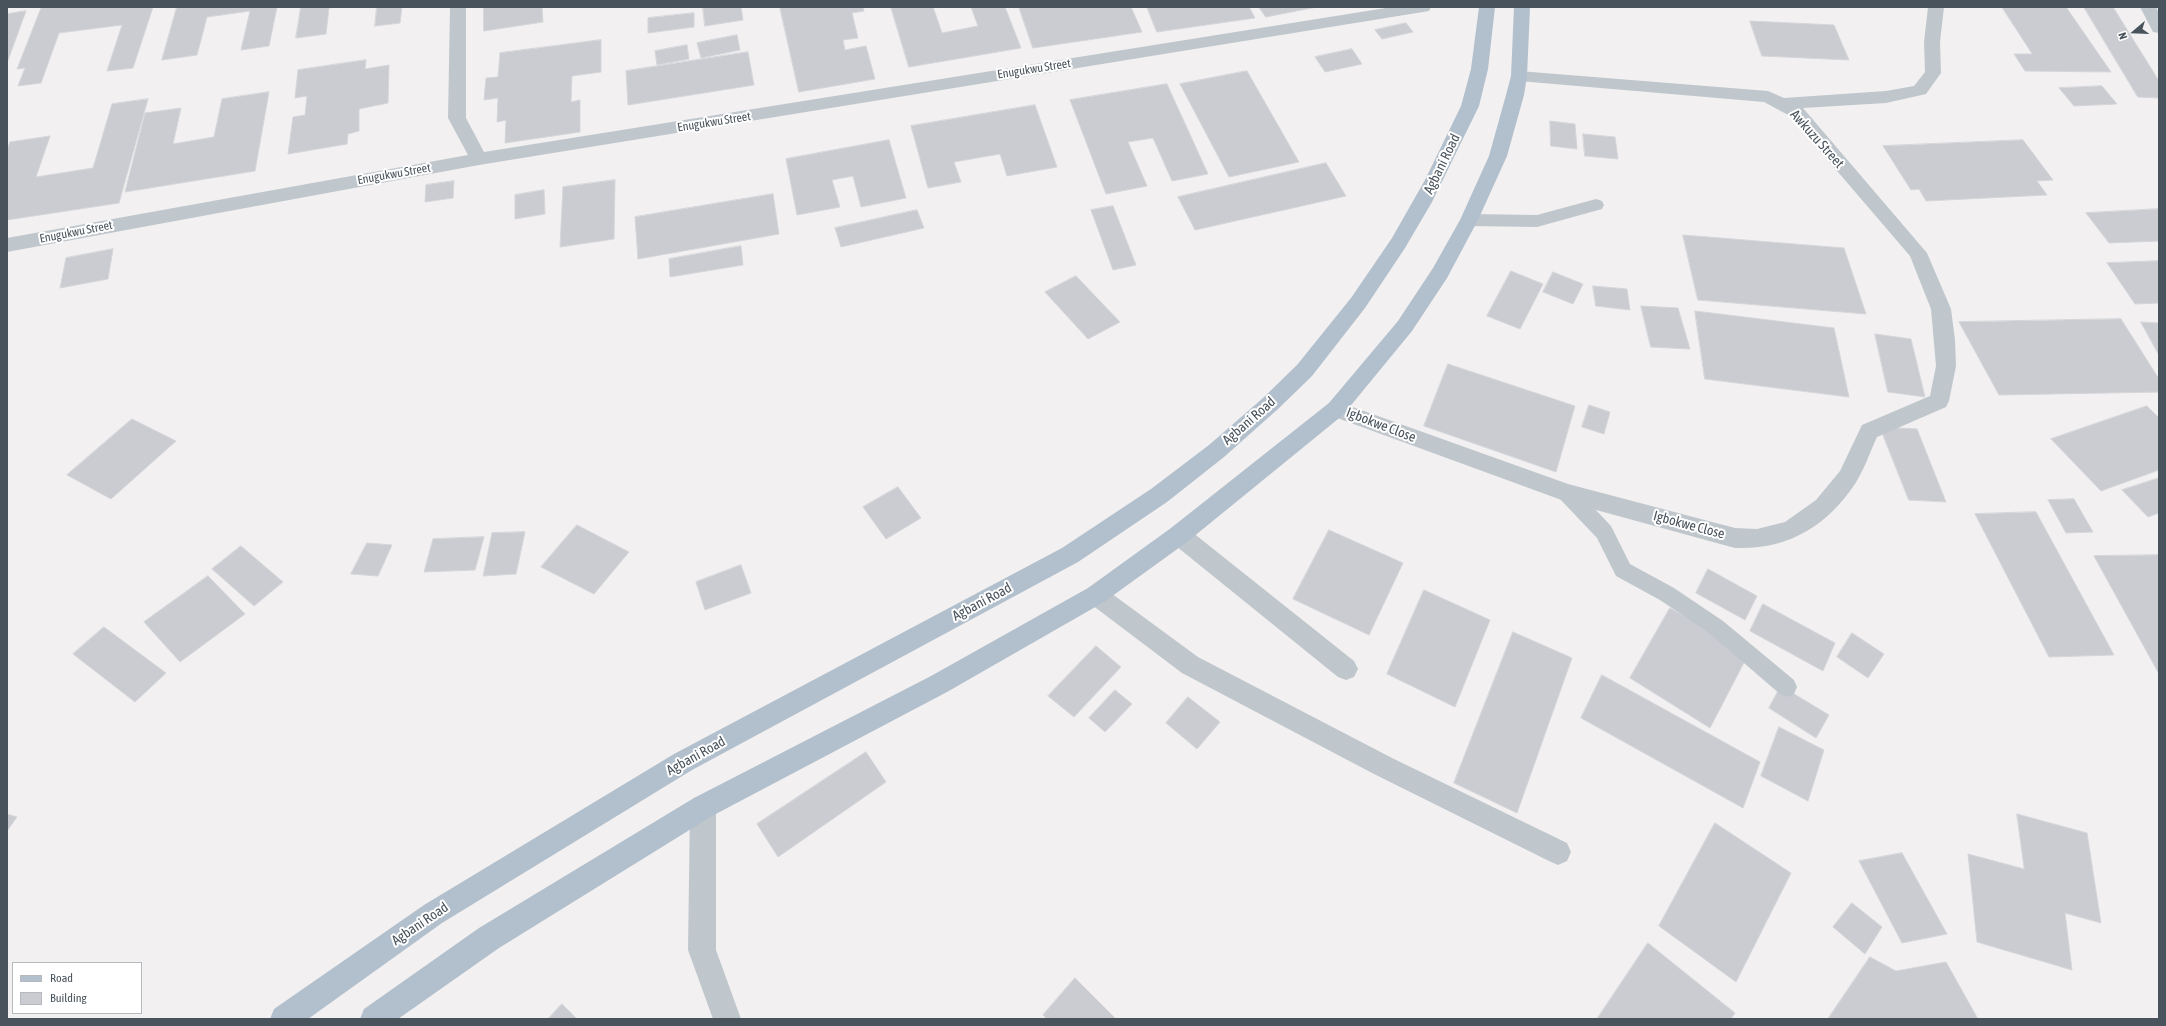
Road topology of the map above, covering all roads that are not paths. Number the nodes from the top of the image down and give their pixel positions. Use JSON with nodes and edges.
{"nodes":[{"id":1,"x":458,"y":7,"type":"edge"},
{"id":2,"x":1423,"y":7,"type":"edge"},
{"id":3,"x":1487,"y":7,"type":"edge"},
{"id":4,"x":1522,"y":7,"type":"edge"},
{"id":5,"x":1936,"y":7,"type":"edge"},
{"id":6,"x":2148,"y":7,"type":"edge"},
{"id":7,"x":2159,"y":28,"type":"edge"},
{"id":8,"x":1519,"y":76,"type":"junction"},
{"id":9,"x":1785,"y":104,"type":"junction"},
{"id":10,"x":479,"y":159,"type":"junction"},
{"id":11,"x":1596,"y":205,"type":"dead end"},
{"id":12,"x":1469,"y":220,"type":"junction"},
{"id":13,"x":7,"y":245,"type":"edge"},
{"id":14,"x":1945,"y":340,"type":"joint"},
{"id":15,"x":1336,"y":408,"type":"junction"},
{"id":16,"x":1567,"y":493,"type":"junction"},
{"id":17,"x":1179,"y":535,"type":"junction"},
{"id":18,"x":1096,"y":594,"type":"junction"},
{"id":19,"x":1346,"y":669,"type":"dead end"},
{"id":20,"x":1787,"y":687,"type":"dead end"},
{"id":21,"x":703,"y":807,"type":"junction"},
{"id":22,"x":1558,"y":852,"type":"dead end"},
{"id":23,"x":284,"y":1019,"type":"edge"},
{"id":24,"x":374,"y":1019,"type":"edge"},
{"id":25,"x":727,"y":1019,"type":"edge"}],
"edges":[{"from":1,"to":10,"type":"street"},
{"from":2,"to":10,"type":"street","name":"Enugukwu Street"},
{"from":3,"to":23,"type":"main road","name":"Agbani Road"},
{"from":4,"to":8,"type":"main road"},
{"from":5,"to":9,"type":"street"},
{"from":6,"to":7,"type":"street"},
{"from":8,"to":9,"type":"street","name":"Awkuzu Street"},
{"from":8,"to":12,"type":"main road"},
{"from":9,"to":14,"type":"street","name":"Awkuzu Street"},
{"from":10,"to":13,"type":"street","name":"Enugukwu Street"},
{"from":11,"to":12,"type":"lane"},
{"from":12,"to":15,"type":"main road"},
{"from":14,"to":16,"type":"street","name":"Igbokwe Close"},
{"from":15,"to":16,"type":"street","name":"Igbokwe Close"},
{"from":15,"to":17,"type":"main road"},
{"from":16,"to":20,"type":"lane"},
{"from":17,"to":18,"type":"main road"},
{"from":17,"to":19,"type":"street"},
{"from":18,"to":21,"type":"main road"},
{"from":18,"to":22,"type":"street"},
{"from":21,"to":24,"type":"main road"},
{"from":21,"to":25,"type":"street"}]}
